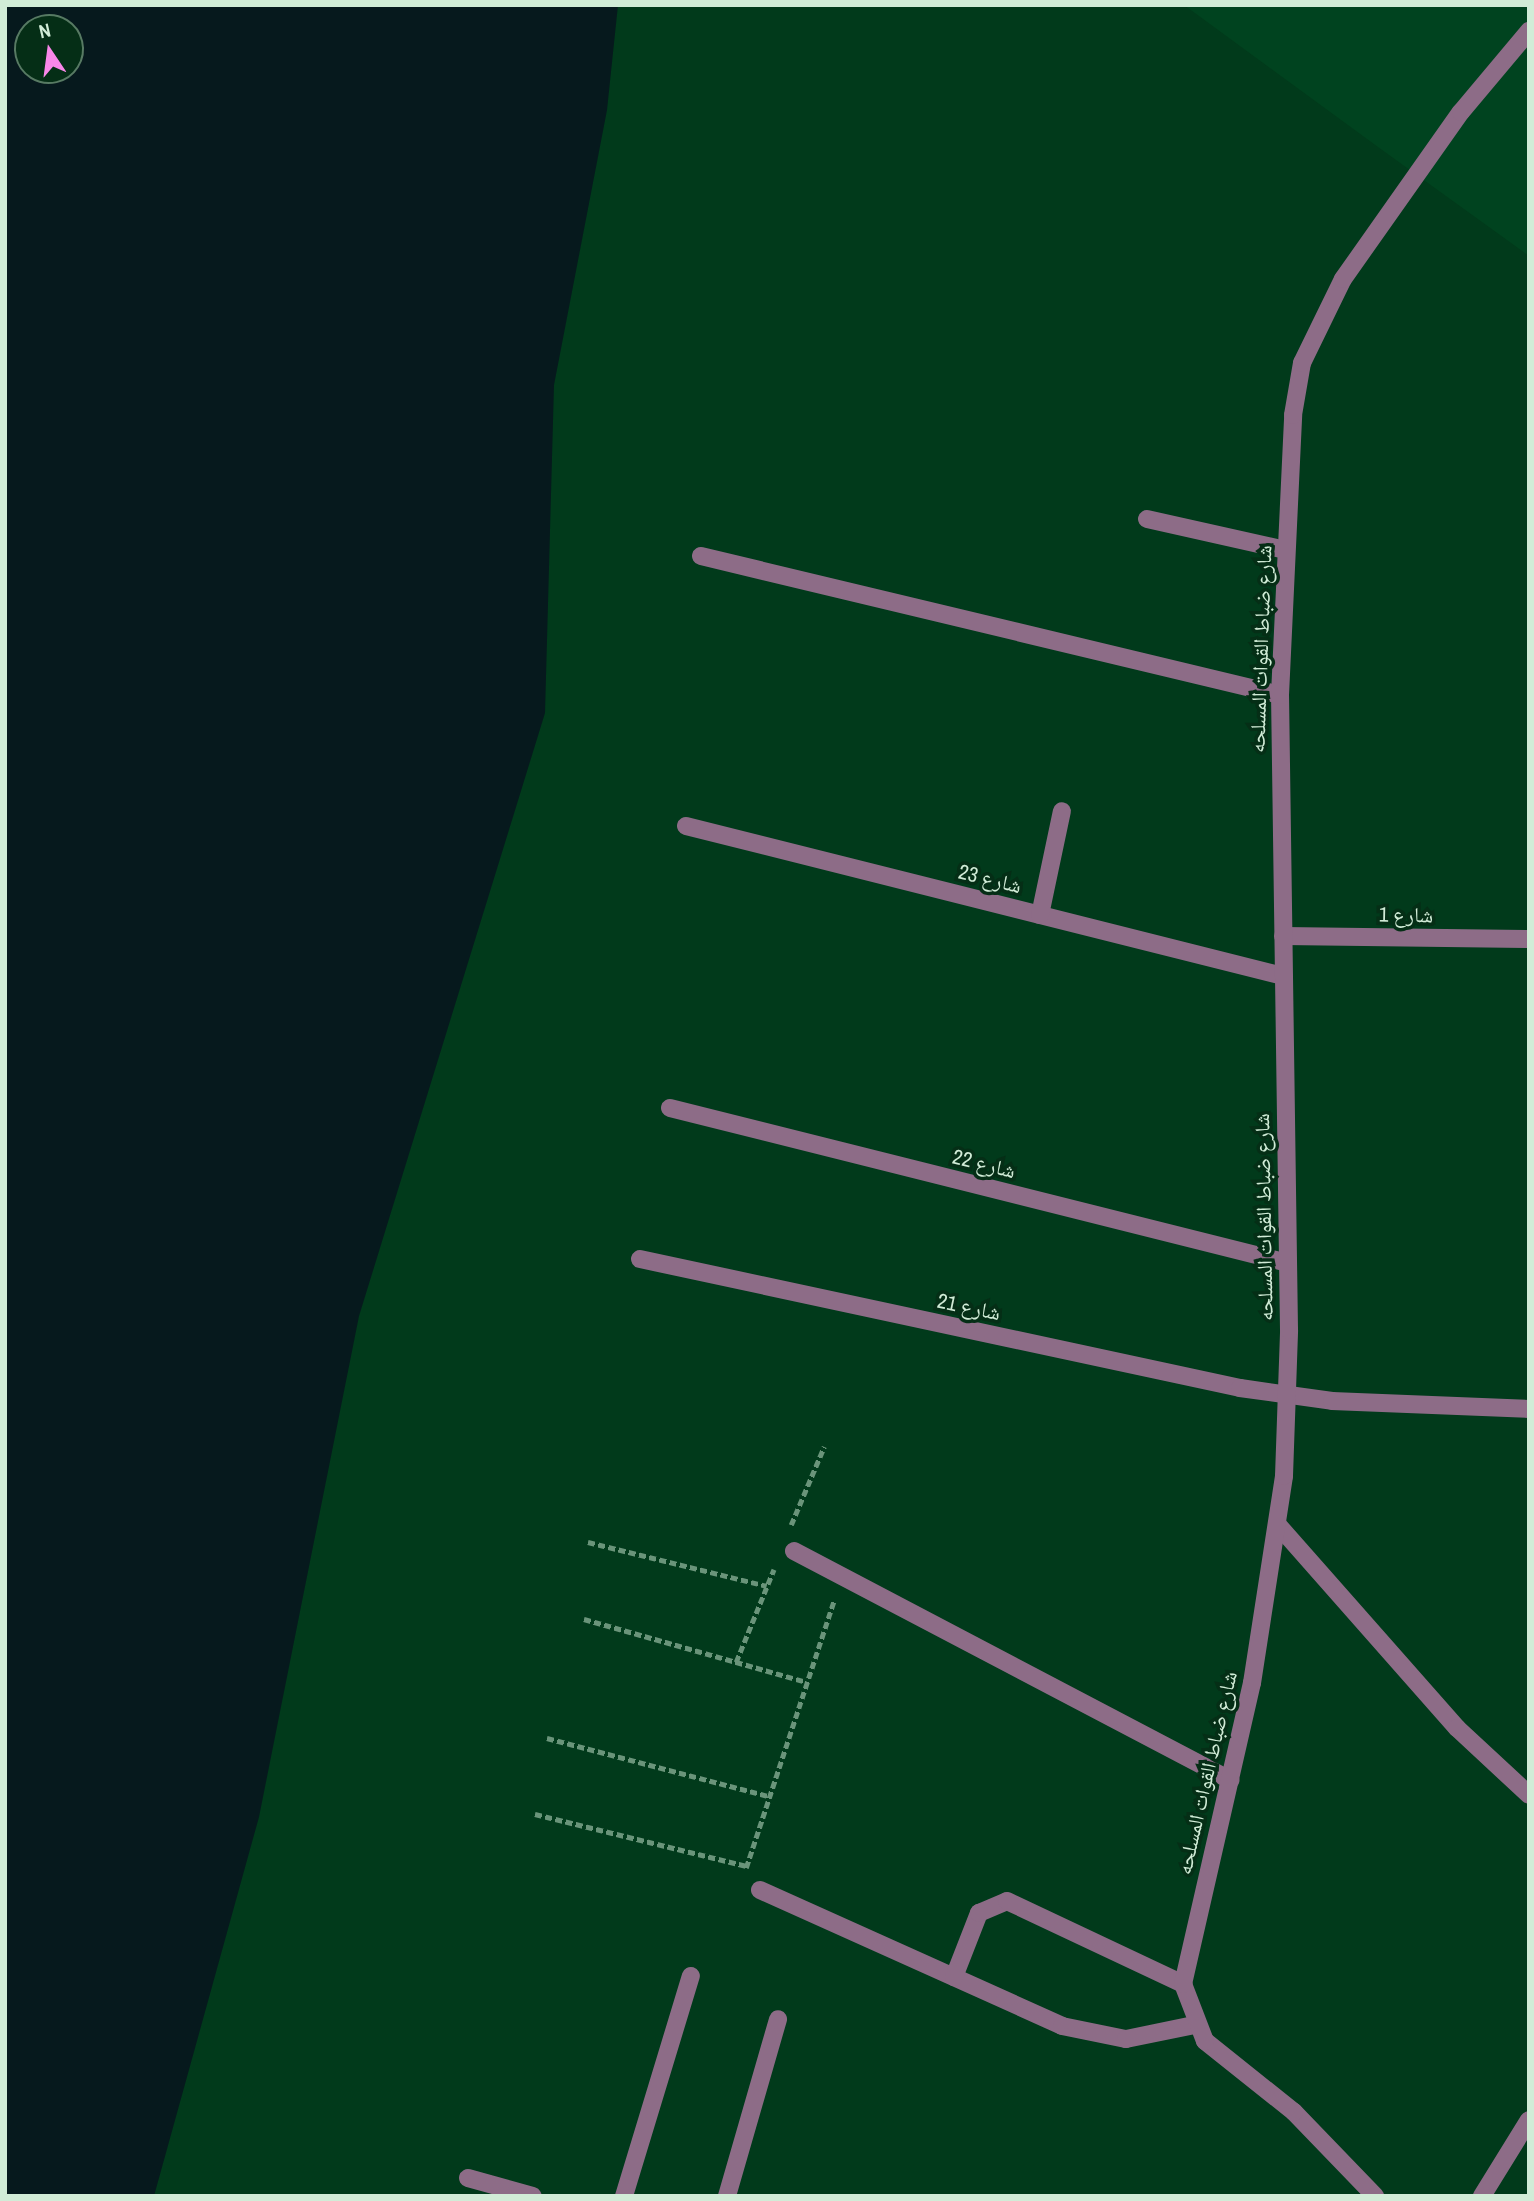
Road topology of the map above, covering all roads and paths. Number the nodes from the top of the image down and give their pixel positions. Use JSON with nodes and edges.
{"nodes":[{"id":1,"x":1529,"y":32,"type":"edge"},
{"id":2,"x":1147,"y":519,"type":"dead end"},
{"id":3,"x":1286,"y":550,"type":"junction"},
{"id":4,"x":701,"y":556,"type":"dead end"},
{"id":5,"x":1280,"y":695,"type":"junction"},
{"id":6,"x":1062,"y":811,"type":"dead end"},
{"id":7,"x":686,"y":826,"type":"dead end"},
{"id":8,"x":1040,"y":915,"type":"junction"},
{"id":9,"x":1283,"y":936,"type":"junction"},
{"id":10,"x":1529,"y":939,"type":"edge"},
{"id":11,"x":1283,"y":976,"type":"junction"},
{"id":12,"x":670,"y":1108,"type":"dead end"},
{"id":13,"x":640,"y":1259,"type":"dead end"},
{"id":14,"x":1288,"y":1263,"type":"junction"},
{"id":15,"x":1289,"y":1395,"type":"junction"},
{"id":16,"x":1529,"y":1409,"type":"edge"},
{"id":17,"x":1278,"y":1525,"type":"junction"},
{"id":18,"x":588,"y":1542,"type":"dead end"},
{"id":19,"x":794,"y":1551,"type":"dead end"},
{"id":20,"x":843,"y":1576,"type":"junction"},
{"id":21,"x":767,"y":1586,"type":"dead end"},
{"id":22,"x":584,"y":1619,"type":"dead end"},
{"id":23,"x":806,"y":1682,"type":"junction"},
{"id":24,"x":547,"y":1738,"type":"dead end"},
{"id":25,"x":1231,"y":1780,"type":"junction"},
{"id":26,"x":1529,"y":1795,"type":"edge"},
{"id":27,"x":768,"y":1796,"type":"junction"},
{"id":28,"x":535,"y":1814,"type":"dead end"},
{"id":29,"x":746,"y":1866,"type":"junction"},
{"id":30,"x":760,"y":1890,"type":"joint"},
{"id":31,"x":691,"y":1976,"type":"dead end"},
{"id":32,"x":954,"y":1977,"type":"junction"},
{"id":33,"x":1183,"y":1984,"type":"junction"},
{"id":34,"x":778,"y":2019,"type":"dead end"},
{"id":35,"x":1195,"y":2025,"type":"junction"},
{"id":36,"x":1529,"y":2120,"type":"edge"},
{"id":37,"x":468,"y":2178,"type":"dead end"},
{"id":38,"x":533,"y":2196,"type":"edge"},
{"id":39,"x":624,"y":2196,"type":"edge"},
{"id":40,"x":727,"y":2196,"type":"edge"},
{"id":41,"x":1375,"y":2196,"type":"edge"},
{"id":42,"x":1482,"y":2196,"type":"edge"}],
"edges":[{"from":1,"to":3,"type":"street","name":"شارع ضباط القوات المسلحه"},
{"from":2,"to":3,"type":"street"},
{"from":3,"to":5,"type":"street","name":"شارع ضباط القوات المسلحه"},
{"from":4,"to":5,"type":"street"},
{"from":5,"to":9,"type":"street","name":"شارع ضباط القوات المسلحه"},
{"from":6,"to":8,"type":"street"},
{"from":7,"to":8,"type":"street","name":"شارع 23"},
{"from":8,"to":11,"type":"street","name":"شارع 23"},
{"from":9,"to":10,"type":"street","name":"شارع 1"},
{"from":9,"to":11,"type":"street","name":"شارع ضباط القوات المسلحه"},
{"from":11,"to":14,"type":"street","name":"شارع ضباط القوات المسلحه"},
{"from":12,"to":14,"type":"street","name":"شارع 22"},
{"from":13,"to":15,"type":"street","name":"شارع 21"},
{"from":14,"to":15,"type":"street","name":"شارع ضباط القوات المسلحه"},
{"from":15,"to":16,"type":"street","name":"شارع 21"},
{"from":15,"to":17,"type":"street","name":"شارع ضباط القوات المسلحه"},
{"from":17,"to":25,"type":"street","name":"شارع ضباط القوات المسلحه"},
{"from":17,"to":26,"type":"street"},
{"from":18,"to":21,"type":"path"},
{"from":19,"to":20,"type":"street"},
{"from":20,"to":23,"type":"path"},
{"from":20,"to":25,"type":"street"},
{"from":22,"to":23,"type":"path"},
{"from":23,"to":27,"type":"path"},
{"from":24,"to":27,"type":"path"},
{"from":25,"to":33,"type":"street","name":"شارع ضباط القوات المسلحه"},
{"from":27,"to":29,"type":"path"},
{"from":28,"to":29,"type":"path"},
{"from":29,"to":30,"type":"path"},
{"from":30,"to":32,"type":"street"},
{"from":31,"to":39,"type":"street"},
{"from":32,"to":33,"type":"street"},
{"from":32,"to":35,"type":"street"},
{"from":33,"to":35,"type":"street","name":"شارع ضباط القوات المسلحه"},
{"from":34,"to":40,"type":"street"},
{"from":35,"to":41,"type":"street","name":"شارع ضباط القوات المسلحه"},
{"from":36,"to":42,"type":"street"},
{"from":37,"to":38,"type":"street"}]}
